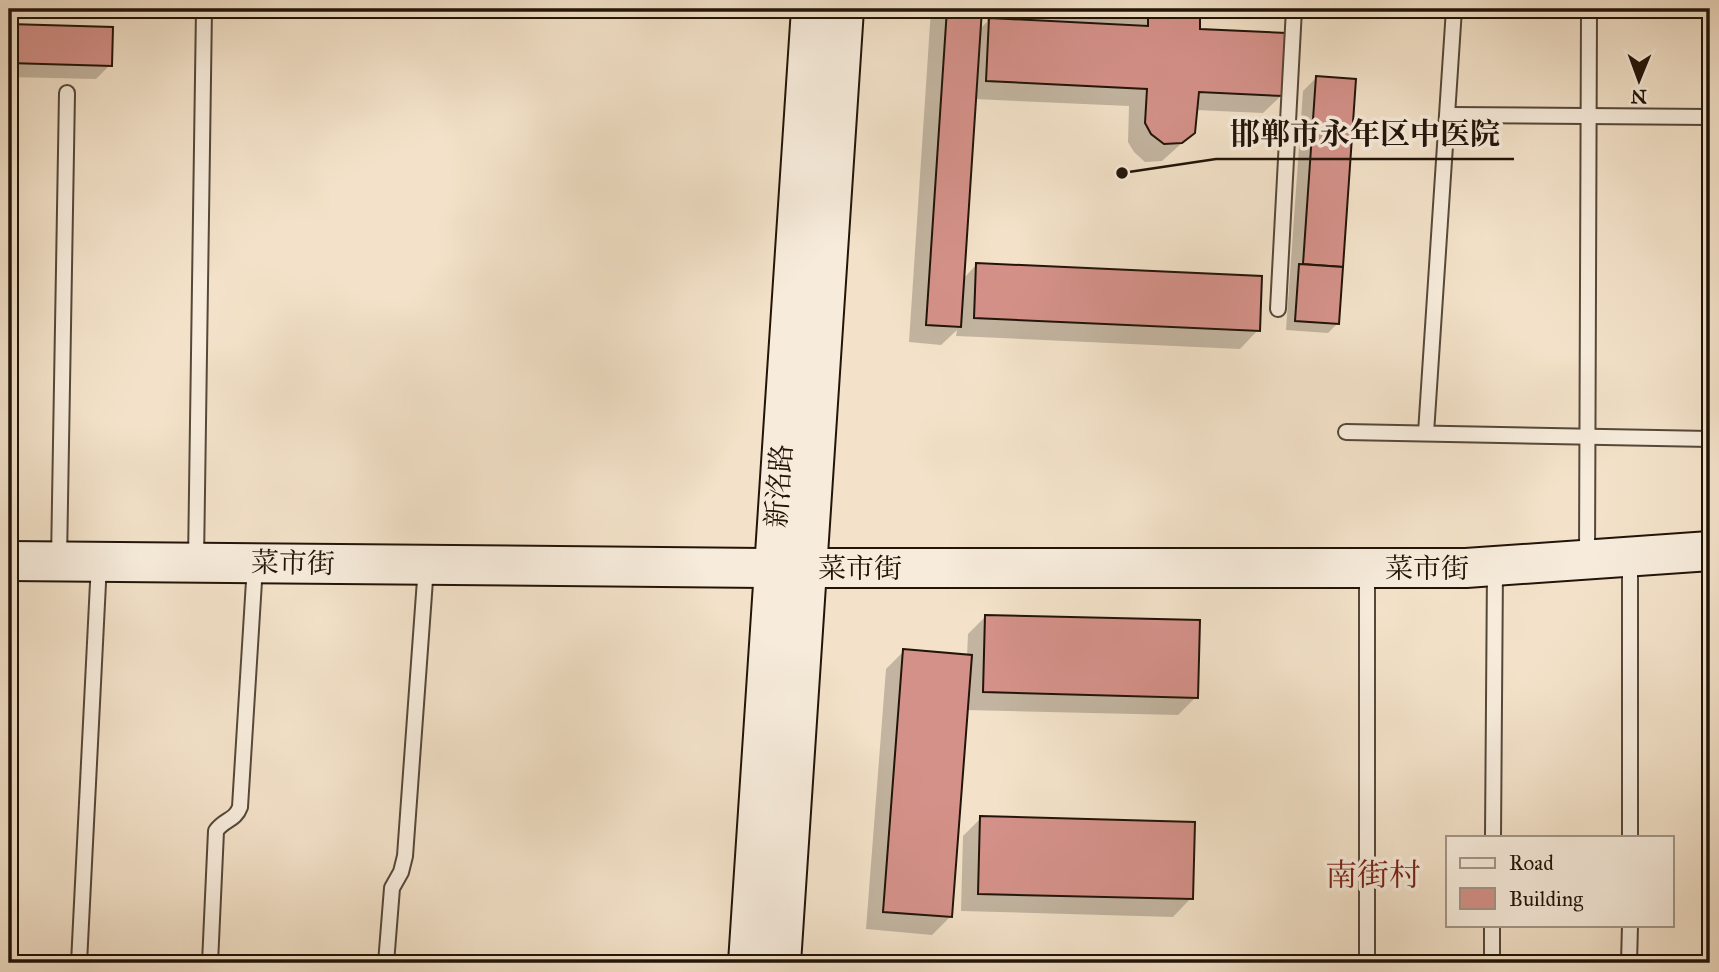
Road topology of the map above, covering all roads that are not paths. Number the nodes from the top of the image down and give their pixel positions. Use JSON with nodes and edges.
{"nodes":[{"id":1,"x":204,"y":9,"type":"edge"},
{"id":2,"x":811,"y":9,"type":"edge"},
{"id":3,"x":844,"y":9,"type":"edge"},
{"id":4,"x":1294,"y":9,"type":"edge"},
{"id":5,"x":1454,"y":9,"type":"edge"},
{"id":6,"x":1589,"y":9,"type":"edge"},
{"id":7,"x":67,"y":93,"type":"dead end"},
{"id":8,"x":1448,"y":115,"type":"junction"},
{"id":9,"x":1589,"y":116,"type":"junction"},
{"id":10,"x":1710,"y":117,"type":"edge"},
{"id":11,"x":1278,"y":309,"type":"dead end"},
{"id":12,"x":1346,"y":432,"type":"dead end"},
{"id":13,"x":1426,"y":433,"type":"junction"},
{"id":14,"x":1587,"y":436,"type":"junction"},
{"id":15,"x":1710,"y":439,"type":"edge"},
{"id":16,"x":1710,"y":551,"type":"edge"},
{"id":17,"x":1630,"y":557,"type":"junction"},
{"id":18,"x":1587,"y":560,"type":"junction"},
{"id":19,"x":9,"y":561,"type":"edge"},
{"id":20,"x":59,"y":562,"type":"junction"},
{"id":21,"x":99,"y":562,"type":"junction"},
{"id":22,"x":196,"y":562,"type":"junction"},
{"id":23,"x":256,"y":563,"type":"junction"},
{"id":24,"x":426,"y":565,"type":"junction"},
{"id":25,"x":1494,"y":566,"type":"junction"},
{"id":26,"x":790,"y":568,"type":"junction"},
{"id":27,"x":1367,"y":568,"type":"junction"},
{"id":28,"x":1493,"y":836,"type":"edge"},
{"id":29,"x":1630,"y":836,"type":"edge"},
{"id":30,"x":1492,"y":926,"type":"edge"},
{"id":31,"x":1630,"y":926,"type":"edge"},
{"id":32,"x":79,"y":963,"type":"edge"},
{"id":33,"x":210,"y":963,"type":"edge"},
{"id":34,"x":386,"y":963,"type":"edge"},
{"id":35,"x":748,"y":963,"type":"edge"},
{"id":36,"x":781,"y":963,"type":"edge"},
{"id":37,"x":1367,"y":963,"type":"edge"},
{"id":38,"x":1492,"y":963,"type":"edge"},
{"id":39,"x":1629,"y":963,"type":"edge"}],
"edges":[{"from":1,"to":22,"type":"lane"},
{"from":2,"to":26,"type":"main road","name":"新洺路"},
{"from":3,"to":26,"type":"main road","name":"新洺路"},
{"from":4,"to":11,"type":"lane"},
{"from":5,"to":8,"type":"lane"},
{"from":6,"to":9,"type":"lane"},
{"from":7,"to":20,"type":"lane"},
{"from":8,"to":9,"type":"lane"},
{"from":8,"to":13,"type":"lane"},
{"from":9,"to":10,"type":"lane"},
{"from":9,"to":14,"type":"lane"},
{"from":12,"to":13,"type":"lane"},
{"from":13,"to":14,"type":"lane"},
{"from":14,"to":15,"type":"lane"},
{"from":14,"to":18,"type":"lane"},
{"from":16,"to":17,"type":"main road","name":"菜市街"},
{"from":17,"to":18,"type":"main road","name":"菜市街"},
{"from":17,"to":29,"type":"lane"},
{"from":18,"to":25,"type":"main road","name":"菜市街"},
{"from":19,"to":20,"type":"main road","name":"菜市街"},
{"from":20,"to":21,"type":"main road","name":"菜市街"},
{"from":21,"to":22,"type":"main road","name":"菜市街"},
{"from":21,"to":32,"type":"lane"},
{"from":22,"to":23,"type":"main road","name":"菜市街"},
{"from":23,"to":24,"type":"main road","name":"菜市街"},
{"from":23,"to":33,"type":"lane"},
{"from":24,"to":26,"type":"main road","name":"菜市街"},
{"from":24,"to":34,"type":"lane"},
{"from":25,"to":27,"type":"main road","name":"菜市街"},
{"from":25,"to":28,"type":"lane"},
{"from":26,"to":27,"type":"main road","name":"菜市街"},
{"from":26,"to":35,"type":"main road","name":"新洺路"},
{"from":26,"to":36,"type":"main road","name":"新洺路"},
{"from":27,"to":37,"type":"lane"},
{"from":30,"to":38,"type":"lane"},
{"from":31,"to":39,"type":"lane"}]}
